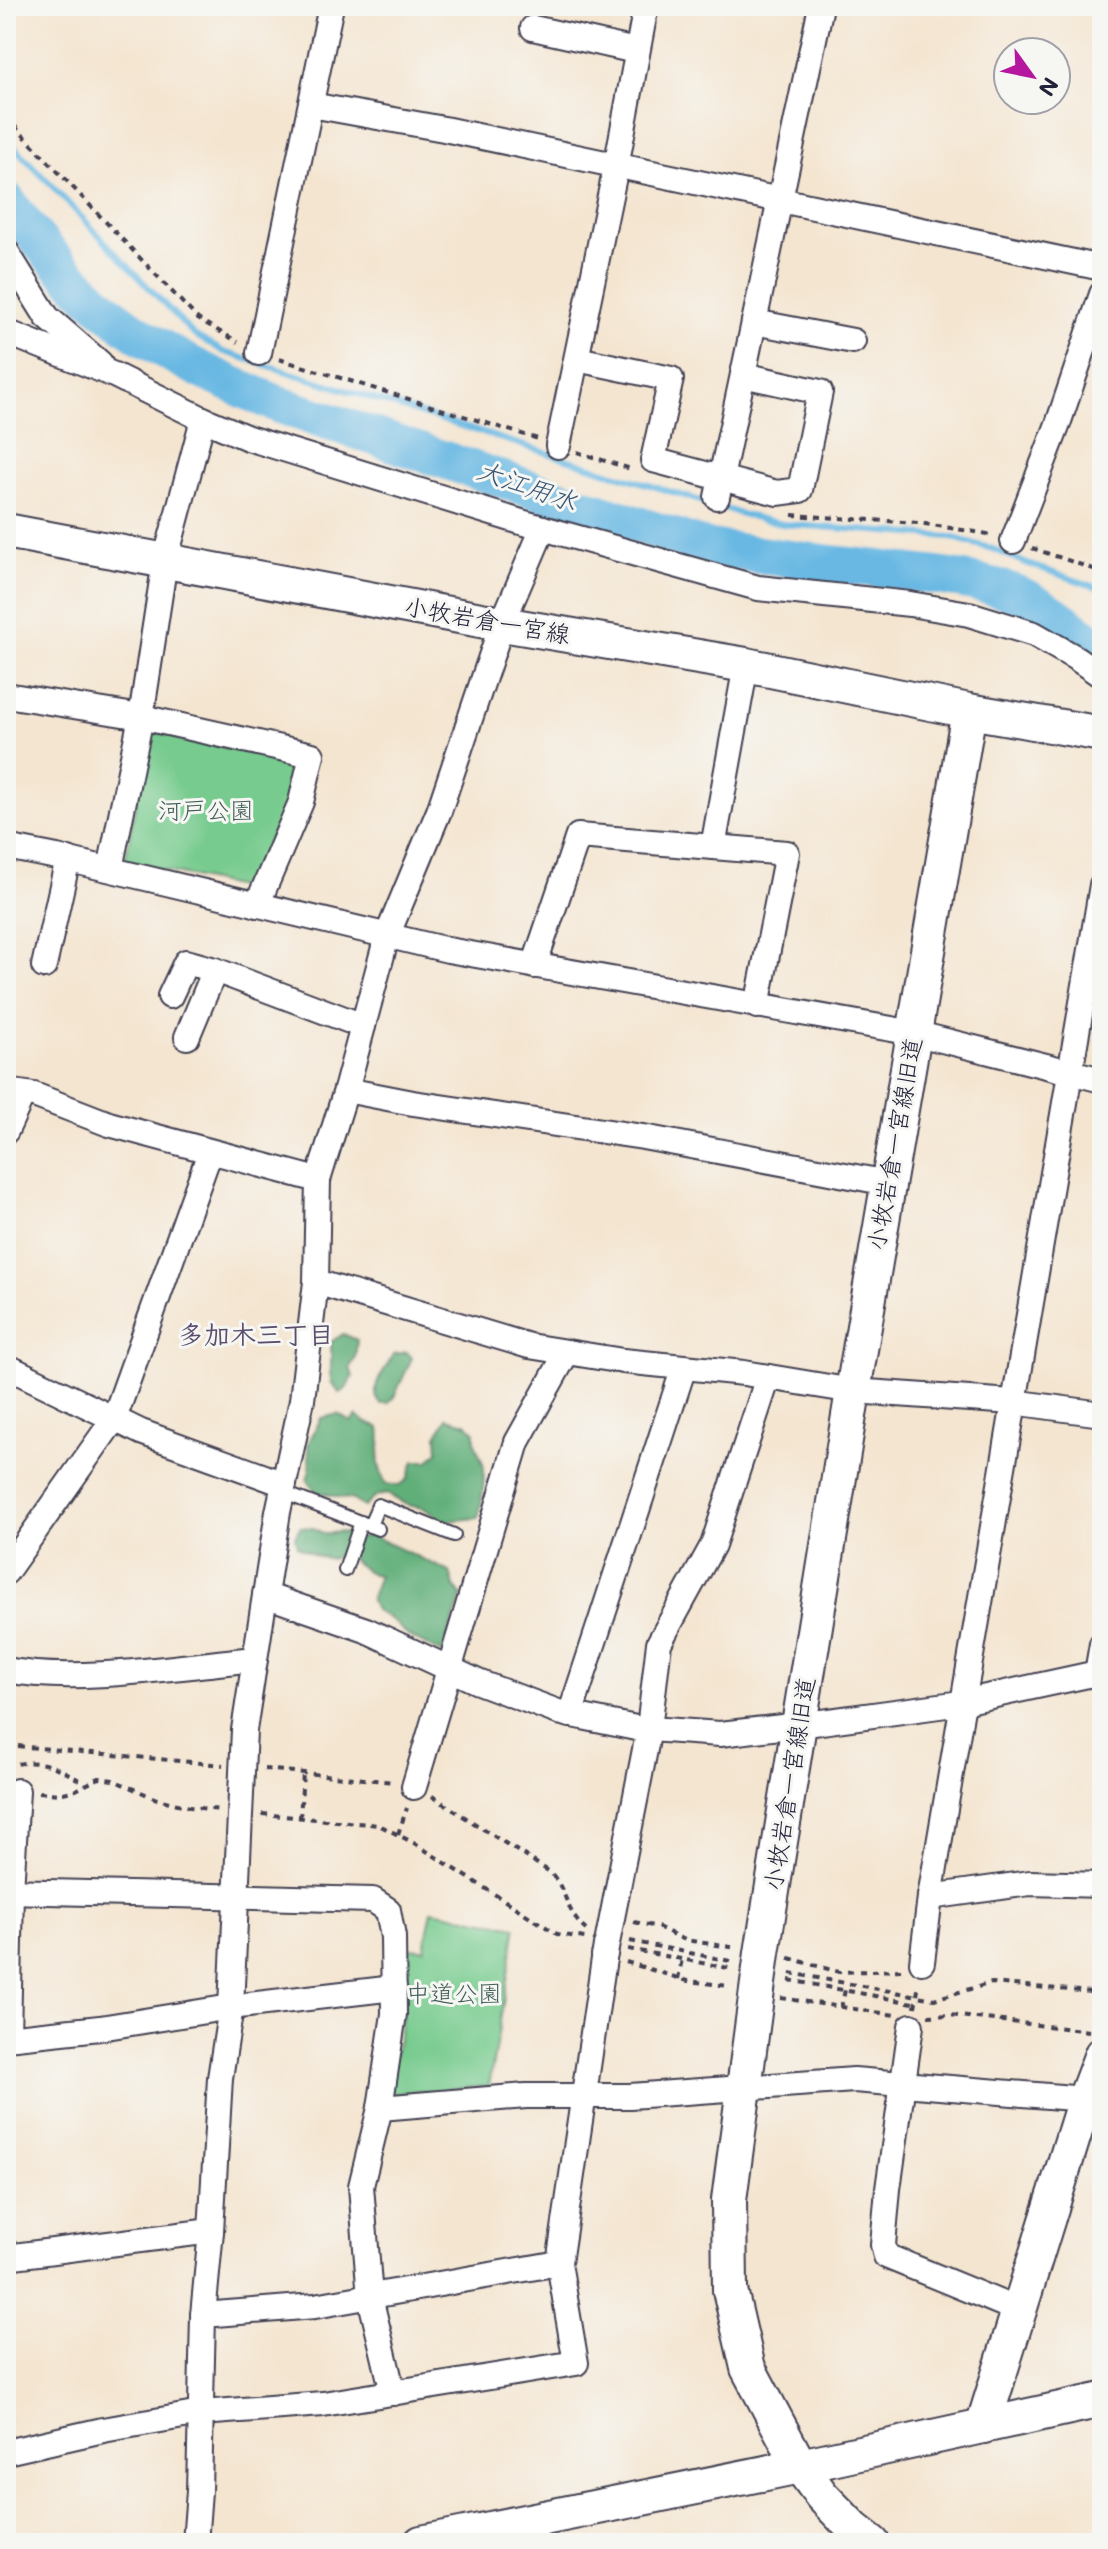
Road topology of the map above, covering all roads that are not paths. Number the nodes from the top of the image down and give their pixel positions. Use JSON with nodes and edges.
{"nodes":[{"id":1,"x":331,"y":6,"type":"edge"},
{"id":2,"x":646,"y":6,"type":"edge"},
{"id":3,"x":821,"y":6,"type":"edge"},
{"id":4,"x":533,"y":28,"type":"dead end"},
{"id":5,"x":636,"y":51,"type":"junction"},
{"id":6,"x":311,"y":105,"type":"junction"},
{"id":7,"x":616,"y":167,"type":"junction"},
{"id":8,"x":780,"y":202,"type":"junction"},
{"id":9,"x":6,"y":251,"type":"edge"},
{"id":10,"x":1102,"y":268,"type":"edge"},
{"id":11,"x":1102,"y":294,"type":"edge"},
{"id":12,"x":754,"y":322,"type":"junction"},
{"id":13,"x":6,"y":332,"type":"edge"},
{"id":14,"x":853,"y":341,"type":"dead end"},
{"id":15,"x":259,"y":353,"type":"road end"},
{"id":16,"x":577,"y":359,"type":"junction"},
{"id":17,"x":114,"y":375,"type":"junction"},
{"id":18,"x":743,"y":375,"type":"junction"},
{"id":19,"x":203,"y":419,"type":"junction"},
{"id":20,"x":558,"y":446,"type":"road end"},
{"id":21,"x":719,"y":488,"type":"junction"},
{"id":22,"x":543,"y":528,"type":"junction"},
{"id":23,"x":6,"y":531,"type":"edge"},
{"id":24,"x":1013,"y":541,"type":"road end"},
{"id":25,"x":165,"y":561,"type":"junction"},
{"id":26,"x":502,"y":624,"type":"junction"},
{"id":27,"x":746,"y":665,"type":"junction"},
{"id":28,"x":1102,"y":676,"type":"edge"},
{"id":29,"x":6,"y":695,"type":"edge"},
{"id":30,"x":969,"y":711,"type":"junction"},
{"id":31,"x":141,"y":717,"type":"junction"},
{"id":32,"x":1102,"y":734,"type":"edge"},
{"id":33,"x":6,"y":847,"type":"edge"},
{"id":34,"x":713,"y":847,"type":"junction"},
{"id":35,"x":68,"y":859,"type":"junction"},
{"id":36,"x":110,"y":869,"type":"junction"},
{"id":37,"x":1102,"y":885,"type":"edge"},
{"id":38,"x":257,"y":905,"type":"junction"},
{"id":39,"x":387,"y":936,"type":"junction"},
{"id":40,"x":44,"y":966,"type":"dead end"},
{"id":41,"x":534,"y":966,"type":"junction"},
{"id":42,"x":215,"y":970,"type":"junction"},
{"id":43,"x":170,"y":996,"type":"dead end"},
{"id":44,"x":757,"y":1006,"type":"junction"},
{"id":45,"x":363,"y":1026,"type":"junction"},
{"id":46,"x":914,"y":1033,"type":"junction"},
{"id":47,"x":187,"y":1037,"type":"dead end"},
{"id":48,"x":1069,"y":1072,"type":"junction"},
{"id":49,"x":1102,"y":1080,"type":"edge"},
{"id":50,"x":346,"y":1090,"type":"junction"},
{"id":51,"x":15,"y":1092,"type":"edge"},
{"id":52,"x":6,"y":1131,"type":"edge"},
{"id":53,"x":210,"y":1152,"type":"junction"},
{"id":54,"x":318,"y":1180,"type":"junction"},
{"id":55,"x":888,"y":1183,"type":"junction"},
{"id":56,"x":316,"y":1282,"type":"junction"},
{"id":57,"x":567,"y":1352,"type":"junction"},
{"id":58,"x":6,"y":1366,"type":"edge"},
{"id":59,"x":684,"y":1367,"type":"junction"},
{"id":60,"x":768,"y":1377,"type":"junction"},
{"id":61,"x":853,"y":1391,"type":"junction"},
{"id":62,"x":1013,"y":1402,"type":"junction"},
{"id":63,"x":1102,"y":1414,"type":"edge"},
{"id":64,"x":114,"y":1419,"type":"junction"},
{"id":65,"x":283,"y":1488,"type":"junction"},
{"id":66,"x":370,"y":1526,"type":"junction"},
{"id":67,"x":454,"y":1535,"type":"dead end"},
{"id":68,"x":345,"y":1570,"type":"dead end"},
{"id":69,"x":6,"y":1572,"type":"edge"},
{"id":70,"x":265,"y":1595,"type":"junction"},
{"id":71,"x":1102,"y":1644,"type":"edge"},
{"id":72,"x":255,"y":1659,"type":"junction"},
{"id":73,"x":6,"y":1670,"type":"edge"},
{"id":74,"x":450,"y":1670,"type":"junction"},
{"id":75,"x":1100,"y":1672,"type":"edge"},
{"id":76,"x":964,"y":1701,"type":"junction"},
{"id":77,"x":570,"y":1715,"type":"junction"},
{"id":78,"x":799,"y":1725,"type":"junction"},
{"id":79,"x":649,"y":1729,"type":"junction"},
{"id":80,"x":414,"y":1787,"type":"road end"},
{"id":81,"x":17,"y":1791,"type":"road end"},
{"id":82,"x":1102,"y":1885,"type":"edge"},
{"id":83,"x":8,"y":1891,"type":"edge"},
{"id":84,"x":236,"y":1897,"type":"junction"},
{"id":85,"x":930,"y":1897,"type":"junction"},
{"id":86,"x":922,"y":1962,"type":"road end"},
{"id":87,"x":394,"y":1988,"type":"junction"},
{"id":88,"x":231,"y":2007,"type":"junction"},
{"id":89,"x":913,"y":2015,"type":"road end"},
{"id":90,"x":7,"y":2038,"type":"edge"},
{"id":91,"x":1102,"y":2054,"type":"edge"},
{"id":92,"x":903,"y":2084,"type":"junction"},
{"id":93,"x":746,"y":2086,"type":"junction"},
{"id":94,"x":582,"y":2096,"type":"junction"},
{"id":95,"x":1085,"y":2099,"type":"junction"},
{"id":96,"x":380,"y":2108,"type":"junction"},
{"id":97,"x":211,"y":2231,"type":"junction"},
{"id":98,"x":6,"y":2257,"type":"edge"},
{"id":99,"x":559,"y":2263,"type":"junction"},
{"id":100,"x":370,"y":2297,"type":"junction"},
{"id":101,"x":1020,"y":2311,"type":"junction"},
{"id":102,"x":203,"y":2315,"type":"junction"},
{"id":103,"x":393,"y":2393,"type":"junction"},
{"id":104,"x":1102,"y":2400,"type":"edge"},
{"id":105,"x":201,"y":2413,"type":"junction"},
{"id":106,"x":983,"y":2426,"type":"junction"},
{"id":107,"x":6,"y":2452,"type":"edge"},
{"id":108,"x":800,"y":2466,"type":"junction"},
{"id":109,"x":476,"y":2537,"type":"edge"},
{"id":110,"x":195,"y":2543,"type":"edge"},
{"id":111,"x":421,"y":2543,"type":"edge"},
{"id":112,"x":872,"y":2543,"type":"edge"}],
"edges":[{"from":1,"to":6,"type":"street"},
{"from":2,"to":5,"type":"street"},
{"from":3,"to":8,"type":"street"},
{"from":4,"to":5,"type":"street"},
{"from":5,"to":7,"type":"street"},
{"from":6,"to":7,"type":"street"},
{"from":6,"to":15,"type":"street"},
{"from":7,"to":8,"type":"street"},
{"from":7,"to":16,"type":"street"},
{"from":8,"to":10,"type":"street"},
{"from":8,"to":12,"type":"street"},
{"from":9,"to":17,"type":"street"},
{"from":11,"to":24,"type":"street"},
{"from":12,"to":14,"type":"street"},
{"from":12,"to":18,"type":"street"},
{"from":13,"to":17,"type":"street"},
{"from":16,"to":20,"type":"street"},
{"from":16,"to":21,"type":"street"},
{"from":17,"to":19,"type":"street"},
{"from":18,"to":21,"type":"street"},
{"from":18,"to":21,"type":"street"},
{"from":19,"to":22,"type":"street"},
{"from":19,"to":25,"type":"street"},
{"from":22,"to":26,"type":"street"},
{"from":22,"to":28,"type":"street"},
{"from":23,"to":25,"type":"street","name":"小牧岩倉一宮線"},
{"from":25,"to":26,"type":"street","name":"小牧岩倉一宮線"},
{"from":25,"to":31,"type":"street"},
{"from":26,"to":27,"type":"street","name":"小牧岩倉一宮線"},
{"from":26,"to":39,"type":"street"},
{"from":27,"to":30,"type":"street","name":"小牧岩倉一宮線"},
{"from":27,"to":34,"type":"street"},
{"from":29,"to":31,"type":"street"},
{"from":30,"to":32,"type":"street","name":"小牧岩倉一宮線"},
{"from":30,"to":46,"type":"street","name":"小牧岩倉一宮線旧道"},
{"from":31,"to":36,"type":"street"},
{"from":31,"to":38,"type":"street"},
{"from":33,"to":35,"type":"street"},
{"from":34,"to":41,"type":"street"},
{"from":34,"to":44,"type":"street"},
{"from":35,"to":36,"type":"street"},
{"from":35,"to":40,"type":"street"},
{"from":36,"to":38,"type":"street"},
{"from":37,"to":48,"type":"street"},
{"from":38,"to":39,"type":"street"},
{"from":39,"to":41,"type":"street"},
{"from":39,"to":45,"type":"street"},
{"from":41,"to":44,"type":"street"},
{"from":42,"to":43,"type":"street"},
{"from":42,"to":45,"type":"street"},
{"from":42,"to":47,"type":"street"},
{"from":44,"to":46,"type":"street"},
{"from":45,"to":50,"type":"street"},
{"from":46,"to":48,"type":"street"},
{"from":46,"to":55,"type":"street","name":"小牧岩倉一宮線旧道"},
{"from":48,"to":49,"type":"street"},
{"from":48,"to":62,"type":"street"},
{"from":50,"to":54,"type":"street"},
{"from":50,"to":55,"type":"street"},
{"from":51,"to":52,"type":"street"},
{"from":51,"to":53,"type":"street"},
{"from":53,"to":54,"type":"street"},
{"from":53,"to":64,"type":"street"},
{"from":54,"to":56,"type":"street"},
{"from":55,"to":61,"type":"street","name":"小牧岩倉一宮線旧道"},
{"from":56,"to":57,"type":"street"},
{"from":56,"to":65,"type":"street"},
{"from":57,"to":59,"type":"street"},
{"from":57,"to":74,"type":"street"},
{"from":58,"to":64,"type":"street"},
{"from":59,"to":60,"type":"street"},
{"from":59,"to":77,"type":"street"},
{"from":60,"to":61,"type":"street"},
{"from":60,"to":79,"type":"street"},
{"from":61,"to":62,"type":"street"},
{"from":61,"to":78,"type":"street","name":"小牧岩倉一宮線旧道"},
{"from":62,"to":63,"type":"street"},
{"from":62,"to":76,"type":"street"},
{"from":64,"to":65,"type":"street"},
{"from":64,"to":69,"type":"street"},
{"from":65,"to":66,"type":"lane"},
{"from":65,"to":70,"type":"street"},
{"from":66,"to":67,"type":"lane"},
{"from":66,"to":68,"type":"lane"},
{"from":70,"to":72,"type":"street"},
{"from":70,"to":74,"type":"street"},
{"from":71,"to":75,"type":"street"},
{"from":72,"to":73,"type":"street"},
{"from":72,"to":84,"type":"street"},
{"from":74,"to":77,"type":"street"},
{"from":74,"to":80,"type":"street"},
{"from":75,"to":76,"type":"street"},
{"from":76,"to":78,"type":"street"},
{"from":76,"to":85,"type":"street"},
{"from":77,"to":79,"type":"street"},
{"from":78,"to":79,"type":"street"},
{"from":78,"to":93,"type":"street","name":"小牧岩倉一宮線旧道"},
{"from":79,"to":94,"type":"street"},
{"from":81,"to":83,"type":"street"},
{"from":82,"to":85,"type":"street"},
{"from":83,"to":84,"type":"street"},
{"from":83,"to":90,"type":"street"},
{"from":84,"to":87,"type":"street"},
{"from":84,"to":88,"type":"street"},
{"from":85,"to":86,"type":"street"},
{"from":87,"to":88,"type":"street"},
{"from":87,"to":96,"type":"street"},
{"from":88,"to":90,"type":"street"},
{"from":88,"to":97,"type":"street"},
{"from":89,"to":92,"type":"street"},
{"from":91,"to":95,"type":"street"},
{"from":92,"to":93,"type":"street"},
{"from":92,"to":95,"type":"street"},
{"from":92,"to":101,"type":"street"},
{"from":93,"to":94,"type":"street"},
{"from":93,"to":108,"type":"street","name":"小牧岩倉一宮線旧道"},
{"from":94,"to":96,"type":"street"},
{"from":94,"to":99,"type":"street"},
{"from":95,"to":101,"type":"street"},
{"from":96,"to":100,"type":"street"},
{"from":97,"to":98,"type":"street"},
{"from":97,"to":102,"type":"street"},
{"from":99,"to":100,"type":"street"},
{"from":99,"to":103,"type":"street"},
{"from":100,"to":102,"type":"street"},
{"from":100,"to":103,"type":"street"},
{"from":101,"to":106,"type":"street"},
{"from":102,"to":105,"type":"street"},
{"from":103,"to":105,"type":"street"},
{"from":104,"to":106,"type":"street"},
{"from":105,"to":107,"type":"street"},
{"from":105,"to":110,"type":"street"},
{"from":106,"to":108,"type":"street"},
{"from":108,"to":109,"type":"street"},
{"from":108,"to":112,"type":"street","name":"小牧岩倉一宮線旧道"},
{"from":109,"to":111,"type":"street"}]}
